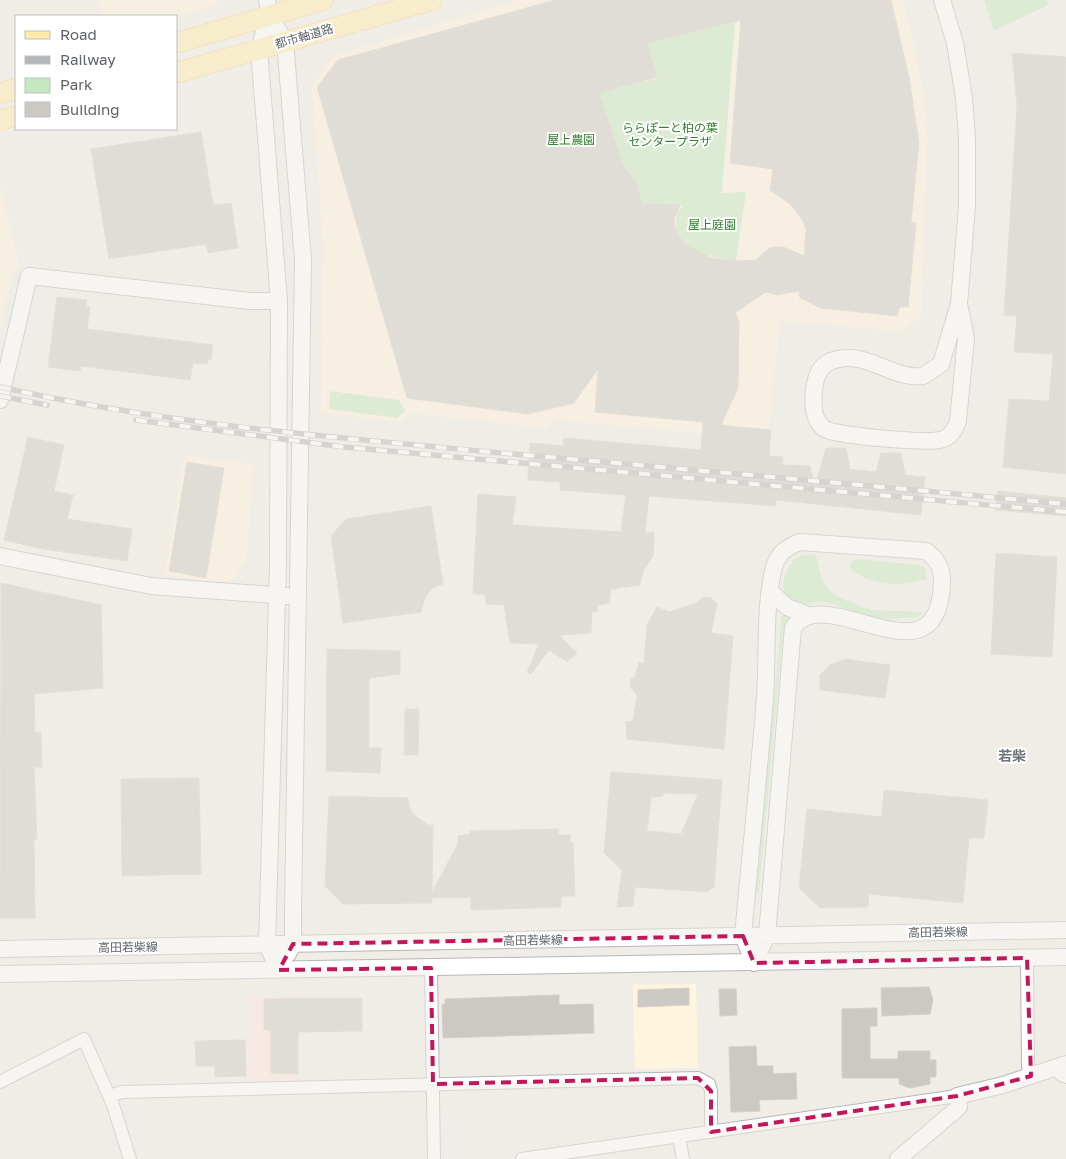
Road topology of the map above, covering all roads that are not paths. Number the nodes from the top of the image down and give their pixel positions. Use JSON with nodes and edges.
{"nodes":[{"id":1,"x":323,"y":0,"type":"edge"},
{"id":2,"x":432,"y":0,"type":"edge"},
{"id":3,"x":942,"y":0,"type":"edge"},
{"id":4,"x":268,"y":8,"type":"edge"},
{"id":5,"x":285,"y":41,"type":"junction"},
{"id":6,"x":178,"y":42,"type":"edge"},
{"id":7,"x":259,"y":49,"type":"junction"},
{"id":8,"x":178,"y":72,"type":"edge"},
{"id":9,"x":15,"y":89,"type":"edge"},
{"id":10,"x":0,"y":93,"type":"edge"},
{"id":11,"x":15,"y":116,"type":"edge"},
{"id":12,"x":0,"y":120,"type":"edge"},
{"id":13,"x":279,"y":301,"type":"junction"},
{"id":14,"x":959,"y":304,"type":"junction"},
{"id":15,"x":3,"y":375,"type":"edge"},
{"id":16,"x":0,"y":400,"type":"edge"},
{"id":17,"x":0,"y":556,"type":"edge"},
{"id":18,"x":771,"y":592,"type":"junction"},
{"id":19,"x":277,"y":596,"type":"junction"},
{"id":20,"x":299,"y":597,"type":"junction"},
{"id":21,"x":808,"y":615,"type":"junction"},
{"id":22,"x":1066,"y":930,"type":"edge"},
{"id":23,"x":766,"y":935,"type":"junction"},
{"id":24,"x":743,"y":936,"type":"junction"},
{"id":25,"x":292,"y":944,"type":"junction"},
{"id":26,"x":267,"y":945,"type":"junction"},
{"id":27,"x":0,"y":949,"type":"edge"},
{"id":28,"x":1066,"y":957,"type":"edge"},
{"id":29,"x":1027,"y":958,"type":"junction"},
{"id":30,"x":754,"y":963,"type":"junction"},
{"id":31,"x":431,"y":968,"type":"junction"},
{"id":32,"x":279,"y":970,"type":"junction"},
{"id":33,"x":0,"y":974,"type":"edge"},
{"id":34,"x":1063,"y":1069,"type":"edge"},
{"id":35,"x":1031,"y":1076,"type":"junction"},
{"id":36,"x":0,"y":1082,"type":"edge"},
{"id":37,"x":433,"y":1084,"type":"junction"},
{"id":38,"x":110,"y":1096,"type":"junction"},
{"id":39,"x":957,"y":1096,"type":"junction"},
{"id":40,"x":712,"y":1132,"type":"junction"},
{"id":41,"x":679,"y":1137,"type":"junction"},
{"id":42,"x":130,"y":1159,"type":"edge"},
{"id":43,"x":434,"y":1159,"type":"edge"},
{"id":44,"x":522,"y":1159,"type":"edge"},
{"id":45,"x":683,"y":1159,"type":"edge"},
{"id":46,"x":898,"y":1159,"type":"edge"}],
"edges":[{"from":1,"to":4,"type":"main road"},
{"from":2,"to":5,"type":"main road","name":"都市軸道路"},
{"from":3,"to":14,"type":"street"},
{"from":4,"to":5,"type":"street"},
{"from":4,"to":6,"type":"main road"},
{"from":4,"to":7,"type":"street"},
{"from":5,"to":7,"type":"main road","name":"都市軸道路"},
{"from":5,"to":20,"type":"street"},
{"from":7,"to":8,"type":"main road","name":"都市軸道路"},
{"from":7,"to":13,"type":"street"},
{"from":9,"to":10,"type":"main road"},
{"from":11,"to":12,"type":"main road"},
{"from":13,"to":15,"type":"street"},
{"from":13,"to":19,"type":"street"},
{"from":14,"to":14,"type":"street"},
{"from":15,"to":16,"type":"street"},
{"from":17,"to":19,"type":"street"},
{"from":18,"to":21,"type":"street"},
{"from":18,"to":21,"type":"street"},
{"from":18,"to":24,"type":"street"},
{"from":19,"to":20,"type":"street"},
{"from":19,"to":26,"type":"street"},
{"from":20,"to":25,"type":"street"},
{"from":21,"to":23,"type":"street"},
{"from":22,"to":23,"type":"street","name":"高田若柴線"},
{"from":23,"to":24,"type":"street","name":"高田若柴線"},
{"from":23,"to":30,"type":"street"},
{"from":24,"to":25,"type":"street","name":"高田若柴線"},
{"from":24,"to":30,"type":"street"},
{"from":25,"to":26,"type":"street","name":"高田若柴線"},
{"from":25,"to":32,"type":"street"},
{"from":26,"to":27,"type":"street","name":"高田若柴線"},
{"from":26,"to":32,"type":"street"},
{"from":28,"to":29,"type":"street","name":"高田若柴線"},
{"from":29,"to":30,"type":"street","name":"高田若柴線"},
{"from":29,"to":35,"type":"street"},
{"from":30,"to":31,"type":"street","name":"高田若柴線"},
{"from":31,"to":32,"type":"street","name":"高田若柴線"},
{"from":31,"to":37,"type":"street"},
{"from":32,"to":33,"type":"street","name":"高田若柴線"},
{"from":34,"to":35,"type":"street"},
{"from":35,"to":39,"type":"street"},
{"from":36,"to":38,"type":"street"},
{"from":37,"to":38,"type":"street"},
{"from":37,"to":40,"type":"street"},
{"from":37,"to":43,"type":"street"},
{"from":38,"to":42,"type":"street"},
{"from":39,"to":40,"type":"street"},
{"from":39,"to":46,"type":"street"},
{"from":40,"to":41,"type":"street"},
{"from":41,"to":44,"type":"street"},
{"from":41,"to":45,"type":"street"}]}
